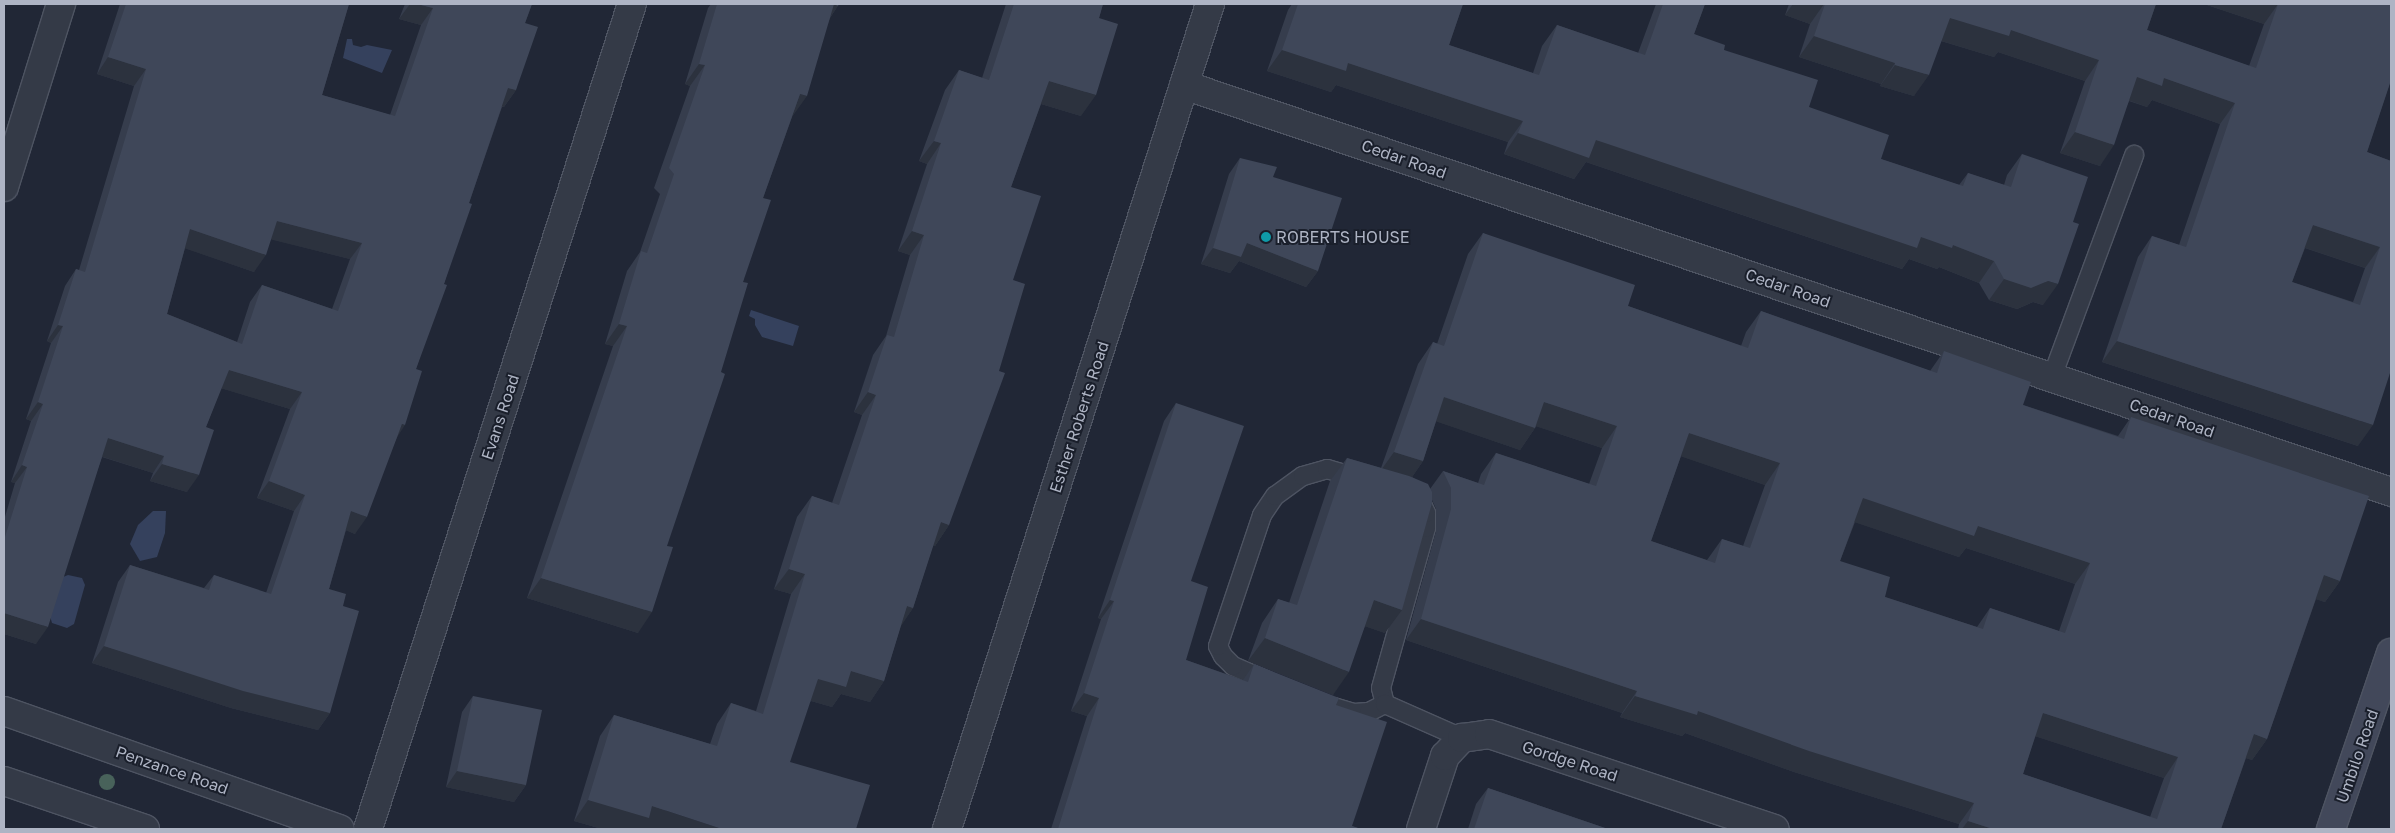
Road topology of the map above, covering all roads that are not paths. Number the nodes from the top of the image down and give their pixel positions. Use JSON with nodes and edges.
{"nodes":[{"id":1,"x":61,"y":4,"type":"edge"},
{"id":2,"x":632,"y":4,"type":"edge"},
{"id":3,"x":1210,"y":4,"type":"edge"},
{"id":4,"x":1184,"y":85,"type":"junction"},
{"id":5,"x":15,"y":111,"type":"edge"},
{"id":6,"x":2134,"y":154,"type":"dead end"},
{"id":7,"x":4,"y":187,"type":"edge"},
{"id":8,"x":2052,"y":377,"type":"junction"},
{"id":9,"x":1379,"y":484,"type":"edge"},
{"id":10,"x":2391,"y":492,"type":"edge"},
{"id":11,"x":1404,"y":493,"type":"edge"},
{"id":12,"x":2391,"y":653,"type":"edge"},
{"id":13,"x":1285,"y":688,"type":"edge"},
{"id":14,"x":1320,"y":702,"type":"edge"},
{"id":15,"x":1385,"y":704,"type":"junction"},
{"id":16,"x":4,"y":711,"type":"edge"},
{"id":17,"x":1462,"y":738,"type":"junction"},
{"id":18,"x":4,"y":781,"type":"edge"},
{"id":19,"x":145,"y":829,"type":"edge"},
{"id":20,"x":340,"y":829,"type":"edge"},
{"id":21,"x":368,"y":829,"type":"edge"},
{"id":22,"x":947,"y":829,"type":"edge"},
{"id":23,"x":1421,"y":829,"type":"edge"},
{"id":24,"x":1774,"y":829,"type":"edge"},
{"id":25,"x":2332,"y":829,"type":"edge"}],
"edges":[{"from":1,"to":5,"type":"street"},
{"from":2,"to":21,"type":"street","name":"Evans Road"},
{"from":3,"to":4,"type":"street","name":"Esther Roberts Road"},
{"from":4,"to":8,"type":"street","name":"Cedar Road"},
{"from":4,"to":22,"type":"street","name":"Esther Roberts Road"},
{"from":5,"to":7,"type":"street"},
{"from":6,"to":8,"type":"lane"},
{"from":8,"to":10,"type":"street","name":"Cedar Road"},
{"from":9,"to":13,"type":"lane"},
{"from":11,"to":15,"type":"lane"},
{"from":12,"to":25,"type":"main road","name":"Umbilo Road"},
{"from":14,"to":15,"type":"lane"},
{"from":15,"to":17,"type":"lane"},
{"from":16,"to":20,"type":"street","name":"Penzance Road"},
{"from":17,"to":23,"type":"street"},
{"from":17,"to":24,"type":"street","name":"Gordge Road"},
{"from":18,"to":19,"type":"street"}]}
